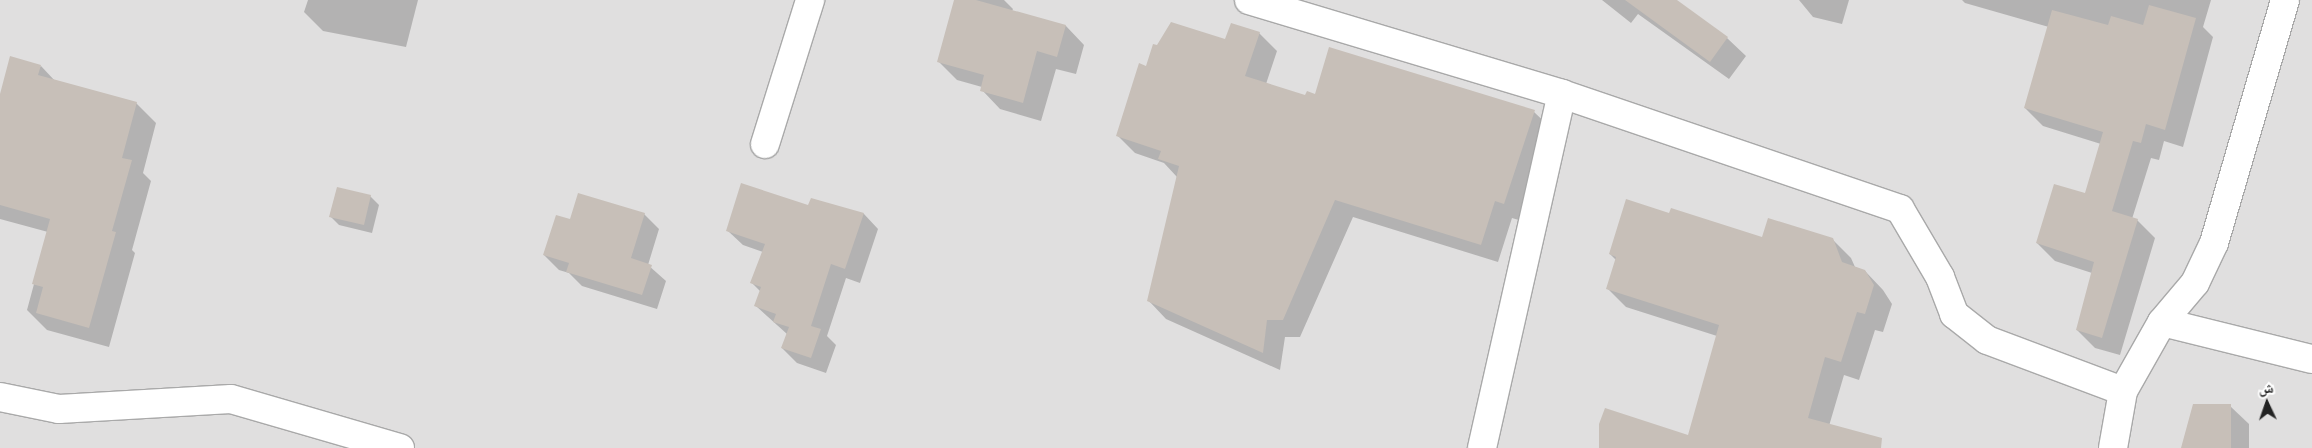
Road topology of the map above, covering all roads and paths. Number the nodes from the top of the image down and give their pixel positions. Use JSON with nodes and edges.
{"nodes":[{"id":1,"x":810,"y":0,"type":"edge"},
{"id":2,"x":1248,"y":0,"type":"edge"},
{"id":3,"x":2285,"y":0,"type":"edge"},
{"id":4,"x":1562,"y":94,"type":"junction"},
{"id":5,"x":765,"y":144,"type":"dead end"},
{"id":6,"x":2162,"y":322,"type":"junction"},
{"id":7,"x":2312,"y":358,"type":"edge"},
{"id":8,"x":2123,"y":391,"type":"junction"},
{"id":9,"x":0,"y":398,"type":"edge"},
{"id":10,"x":400,"y":448,"type":"edge"},
{"id":11,"x":1482,"y":448,"type":"edge"},
{"id":12,"x":2113,"y":448,"type":"edge"}],
"edges":[{"from":1,"to":5,"type":"street"},
{"from":2,"to":4,"type":"street"},
{"from":3,"to":6,"type":"street"},
{"from":4,"to":8,"type":"street"},
{"from":4,"to":11,"type":"street"},
{"from":6,"to":7,"type":"street"},
{"from":6,"to":8,"type":"street"},
{"from":8,"to":12,"type":"street"},
{"from":9,"to":10,"type":"street"}]}
